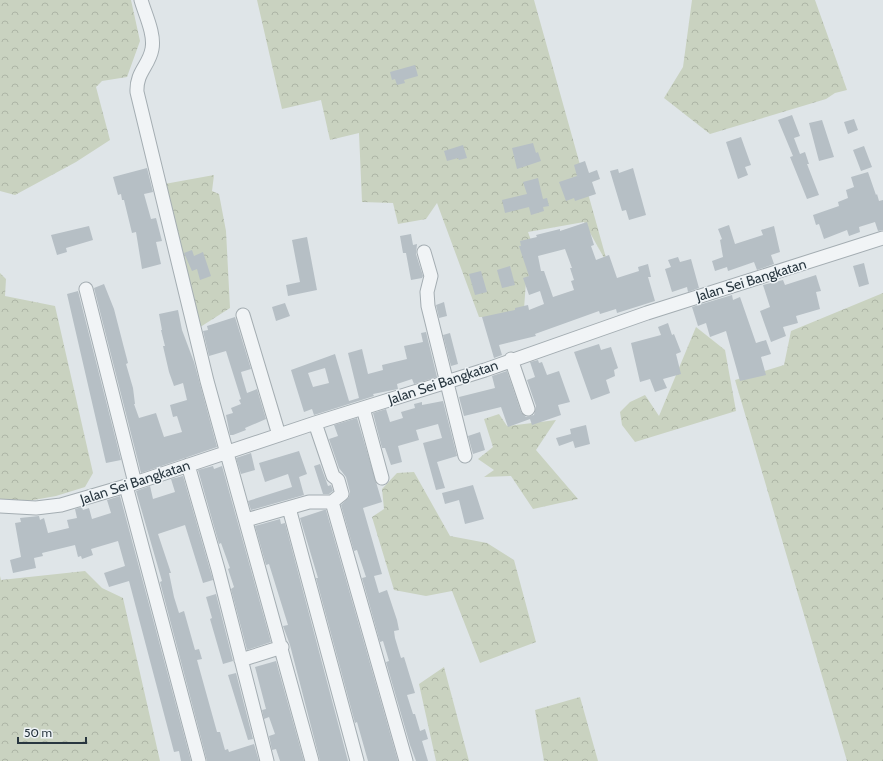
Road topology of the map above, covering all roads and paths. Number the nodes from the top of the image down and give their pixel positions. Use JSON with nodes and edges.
{"nodes":[{"id":1,"x":141,"y":0,"type":"edge"},
{"id":2,"x":883,"y":238,"type":"edge"},
{"id":3,"x":424,"y":252,"type":"dead end"},
{"id":4,"x":86,"y":289,"type":"dead end"},
{"id":5,"x":243,"y":315,"type":"dead end"},
{"id":6,"x":511,"y":359,"type":"junction"},
{"id":7,"x":447,"y":381,"type":"junction"},
{"id":8,"x":363,"y":408,"type":"junction"},
{"id":9,"x":528,"y":409,"type":"dead end"},
{"id":10,"x":315,"y":423,"type":"junction"},
{"id":11,"x":279,"y":435,"type":"junction"},
{"id":12,"x":227,"y":452,"type":"junction"},
{"id":13,"x":466,"y":456,"type":"dead end"},
{"id":14,"x":188,"y":465,"type":"junction"},
{"id":15,"x":382,"y":478,"type":"dead end"},
{"id":16,"x":130,"y":485,"type":"junction"},
{"id":17,"x":332,"y":502,"type":"junction"},
{"id":18,"x":0,"y":506,"type":"edge"},
{"id":19,"x":289,"y":508,"type":"junction"},
{"id":20,"x":246,"y":520,"type":"junction"},
{"id":21,"x":282,"y":647,"type":"junction"},
{"id":22,"x":241,"y":660,"type":"junction"},
{"id":23,"x":199,"y":761,"type":"edge"},
{"id":24,"x":267,"y":761,"type":"edge"},
{"id":25,"x":312,"y":761,"type":"edge"},
{"id":26,"x":357,"y":761,"type":"edge"},
{"id":27,"x":406,"y":761,"type":"edge"}],
"edges":[{"from":1,"to":12,"type":"street"},
{"from":2,"to":6,"type":"street","name":"Jalan Sei Bangkatan"},
{"from":3,"to":7,"type":"street"},
{"from":4,"to":16,"type":"street"},
{"from":5,"to":11,"type":"street"},
{"from":6,"to":7,"type":"street","name":"Jalan Sei Bangkatan"},
{"from":6,"to":9,"type":"street"},
{"from":7,"to":8,"type":"street","name":"Jalan Sei Bangkatan"},
{"from":7,"to":13,"type":"street"},
{"from":8,"to":10,"type":"street","name":"Jalan Sei Bangkatan"},
{"from":8,"to":15,"type":"street"},
{"from":10,"to":11,"type":"street","name":"Jalan Sei Bangkatan"},
{"from":10,"to":17,"type":"street"},
{"from":11,"to":12,"type":"street","name":"Jalan Sei Bangkatan"},
{"from":12,"to":14,"type":"street","name":"Jalan Sei Bangkatan"},
{"from":12,"to":20,"type":"street"},
{"from":14,"to":16,"type":"street","name":"Jalan Sei Bangkatan"},
{"from":14,"to":22,"type":"street"},
{"from":16,"to":18,"type":"street","name":"Jalan Sei Bangkatan"},
{"from":16,"to":23,"type":"street"},
{"from":17,"to":19,"type":"street"},
{"from":17,"to":27,"type":"street"},
{"from":19,"to":20,"type":"street"},
{"from":19,"to":26,"type":"street"},
{"from":20,"to":21,"type":"street"},
{"from":21,"to":22,"type":"street"},
{"from":21,"to":25,"type":"street"},
{"from":22,"to":24,"type":"street"}]}
